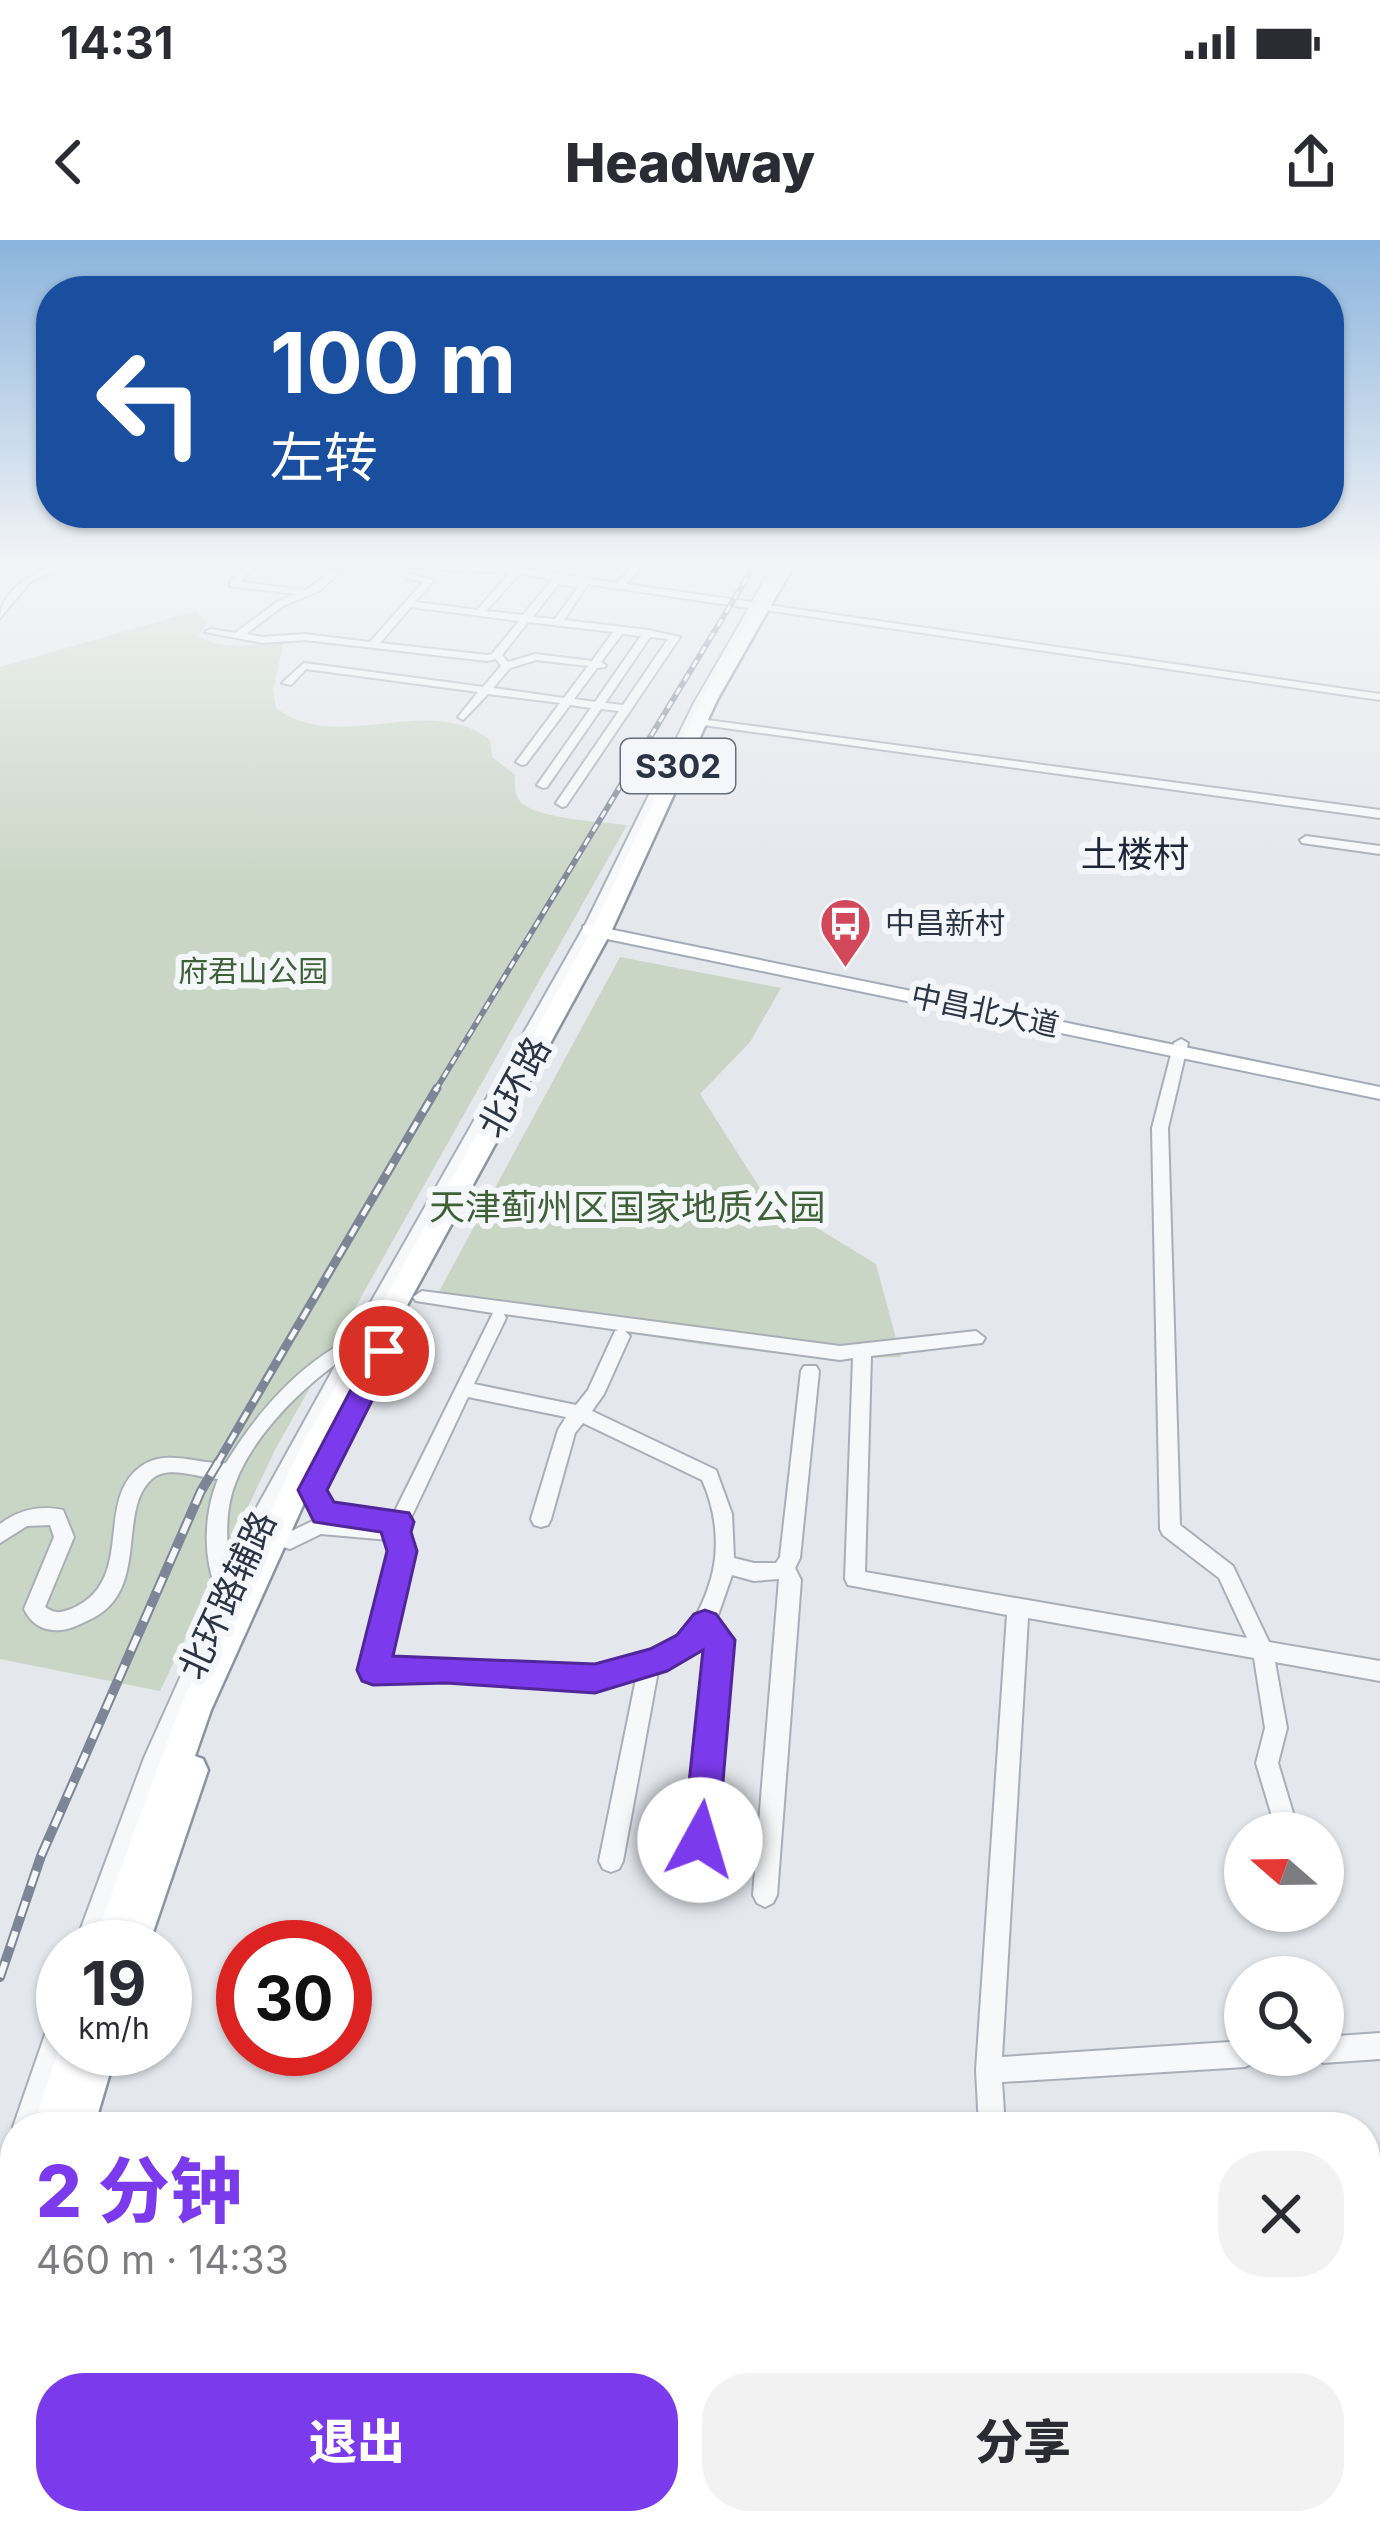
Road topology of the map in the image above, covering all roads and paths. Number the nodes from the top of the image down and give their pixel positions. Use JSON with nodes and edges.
{"nodes":[{"id":1,"x":300,"y":670,"type":"edge"},
{"id":2,"x":333,"y":670,"type":"edge"},
{"id":3,"x":496,"y":670,"type":"edge"},
{"id":4,"x":590,"y":670,"type":"edge"},
{"id":5,"x":623,"y":670,"type":"edge"},
{"id":6,"x":638,"y":670,"type":"edge"},
{"id":7,"x":727,"y":670,"type":"edge"},
{"id":8,"x":732,"y":670,"type":"edge"},
{"id":9,"x":1206,"y":670,"type":"edge"},
{"id":10,"x":651,"y":672,"type":"joint"},
{"id":11,"x":287,"y":683,"type":"dead end"},
{"id":12,"x":485,"y":691,"type":"junction"},
{"id":13,"x":1380,"y":695,"type":"edge"},
{"id":14,"x":567,"y":701,"type":"junction"},
{"id":15,"x":598,"y":706,"type":"junction"},
{"id":16,"x":626,"y":709,"type":"junction"},
{"id":17,"x":463,"y":717,"type":"dead end"},
{"id":18,"x":707,"y":724,"type":"junction"},
{"id":19,"x":522,"y":762,"type":"dead end"},
{"id":20,"x":543,"y":784,"type":"dead end"},
{"id":21,"x":562,"y":803,"type":"dead end"},
{"id":22,"x":1380,"y":814,"type":"edge"},
{"id":23,"x":1306,"y":840,"type":"dead end"},
{"id":24,"x":1380,"y":850,"type":"edge"},
{"id":25,"x":603,"y":928,"type":"junction"},
{"id":26,"x":1180,"y":1047,"type":"junction"},
{"id":27,"x":1380,"y":1089,"type":"edge"},
{"id":28,"x":422,"y":1298,"type":"dead end"},
{"id":29,"x":497,"y":1318,"type":"dead end"},
{"id":30,"x":621,"y":1336,"type":"dead end"},
{"id":31,"x":976,"y":1338,"type":"dead end"},
{"id":32,"x":363,"y":1342,"type":"junction"},
{"id":33,"x":862,"y":1354,"type":"junction"},
{"id":34,"x":810,"y":1371,"type":"dead end"},
{"id":35,"x":463,"y":1389,"type":"junction"},
{"id":36,"x":580,"y":1413,"type":"junction"},
{"id":37,"x":223,"y":1477,"type":"junction"},
{"id":38,"x":313,"y":1490,"type":"junction"},
{"id":39,"x":542,"y":1519,"type":"dead end"},
{"id":40,"x":397,"y":1527,"type":"junction"},
{"id":41,"x":0,"y":1535,"type":"edge"},
{"id":42,"x":290,"y":1541,"type":"junction"},
{"id":43,"x":725,"y":1563,"type":"junction"},
{"id":44,"x":784,"y":1568,"type":"junction"},
{"id":45,"x":234,"y":1598,"type":"junction"},
{"id":46,"x":1018,"y":1610,"type":"junction"},
{"id":47,"x":705,"y":1624,"type":"junction"},
{"id":48,"x":1263,"y":1651,"type":"junction"},
{"id":49,"x":649,"y":1664,"type":"junction"},
{"id":50,"x":1380,"y":1671,"type":"edge"},
{"id":51,"x":1282,"y":1812,"type":"edge"},
{"id":52,"x":611,"y":1861,"type":"dead end"},
{"id":53,"x":696,"y":1880,"type":"dead end"},
{"id":54,"x":765,"y":1895,"type":"dead end"},
{"id":55,"x":96,"y":1920,"type":"edge"},
{"id":56,"x":119,"y":1920,"type":"edge"},
{"id":57,"x":140,"y":1920,"type":"edge"},
{"id":58,"x":1380,"y":2046,"type":"edge"},
{"id":59,"x":1344,"y":2049,"type":"edge"},
{"id":60,"x":1224,"y":2055,"type":"edge"},
{"id":61,"x":989,"y":2070,"type":"junction"},
{"id":62,"x":43,"y":2076,"type":"edge"},
{"id":63,"x":68,"y":2076,"type":"edge"},
{"id":64,"x":90,"y":2076,"type":"edge"},
{"id":65,"x":31,"y":2112,"type":"edge"},
{"id":66,"x":57,"y":2112,"type":"edge"},
{"id":67,"x":79,"y":2112,"type":"edge"},
{"id":68,"x":991,"y":2112,"type":"edge"}],
"edges":[{"from":1,"to":11,"type":"street"},
{"from":2,"to":12,"type":"street"},
{"from":3,"to":12,"type":"street"},
{"from":4,"to":14,"type":"street"},
{"from":5,"to":15,"type":"street"},
{"from":6,"to":10,"type":"street"},
{"from":7,"to":25,"type":"highway","name":"北环路","number":"S302"},
{"from":8,"to":18,"type":"highway","name":"北环路","number":"S302"},
{"from":9,"to":13,"type":"street"},
{"from":10,"to":16,"type":"street"},
{"from":12,"to":14,"type":"street"},
{"from":12,"to":17,"type":"street"},
{"from":14,"to":15,"type":"street"},
{"from":14,"to":19,"type":"street"},
{"from":15,"to":16,"type":"street"},
{"from":15,"to":20,"type":"street"},
{"from":16,"to":21,"type":"street"},
{"from":18,"to":22,"type":"street"},
{"from":18,"to":25,"type":"highway","name":"北环路","number":"S302"},
{"from":23,"to":24,"type":"street"},
{"from":25,"to":26,"type":"main road","name":"中昌北大道"},
{"from":25,"to":32,"type":"highway","name":"北环路","number":"S302"},
{"from":25,"to":38,"type":"highway","name":"北环路","number":"S302"},
{"from":26,"to":27,"type":"main road","name":"中昌北大道"},
{"from":26,"to":48,"type":"street"},
{"from":28,"to":33,"type":"street"},
{"from":29,"to":35,"type":"street"},
{"from":30,"to":36,"type":"street"},
{"from":31,"to":33,"type":"street"},
{"from":32,"to":37,"type":"street"},
{"from":32,"to":45,"type":"highway","name":"北环路","number":"S302"},
{"from":33,"to":46,"type":"street"},
{"from":34,"to":44,"type":"street"},
{"from":35,"to":36,"type":"street"},
{"from":35,"to":40,"type":"street"},
{"from":36,"to":39,"type":"street"},
{"from":36,"to":43,"type":"street"},
{"from":37,"to":41,"type":"street"},
{"from":37,"to":45,"type":"street"},
{"from":38,"to":40,"type":"street"},
{"from":38,"to":42,"type":"highway","name":"北环路","number":"S302"},
{"from":40,"to":42,"type":"street"},
{"from":40,"to":49,"type":"street"},
{"from":42,"to":57,"type":"highway","name":"北环路","number":"S302"},
{"from":43,"to":44,"type":"street"},
{"from":43,"to":47,"type":"street"},
{"from":44,"to":54,"type":"street"},
{"from":45,"to":55,"type":"street","name":"北环路辅路"},
{"from":45,"to":56,"type":"highway","name":"北环路","number":"S302"},
{"from":46,"to":48,"type":"street"},
{"from":46,"to":61,"type":"street"},
{"from":47,"to":49,"type":"street"},
{"from":47,"to":53,"type":"street"},
{"from":48,"to":50,"type":"street"},
{"from":48,"to":51,"type":"street"},
{"from":49,"to":52,"type":"street"},
{"from":58,"to":59,"type":"street"},
{"from":60,"to":61,"type":"street"},
{"from":61,"to":68,"type":"street"},
{"from":62,"to":65,"type":"street"},
{"from":63,"to":66,"type":"highway"},
{"from":64,"to":67,"type":"highway"}]}
